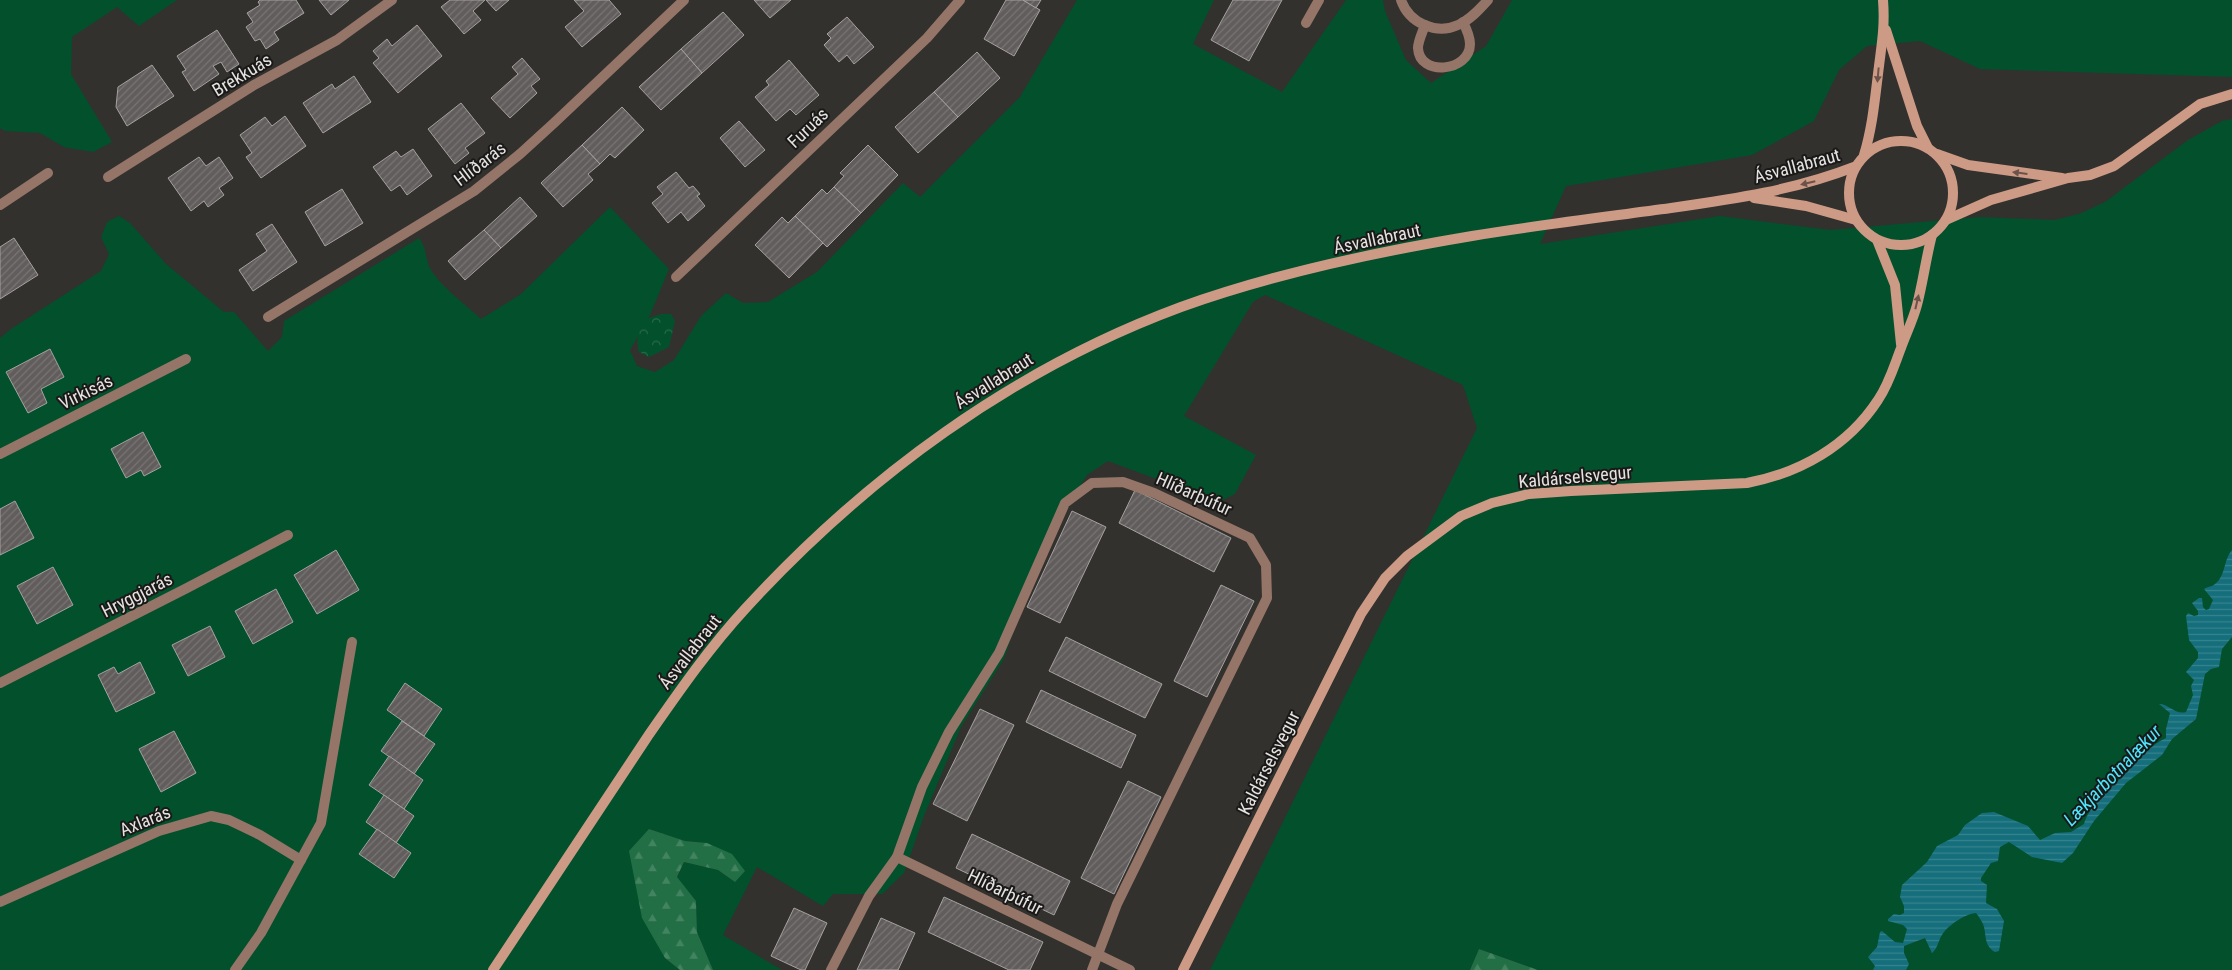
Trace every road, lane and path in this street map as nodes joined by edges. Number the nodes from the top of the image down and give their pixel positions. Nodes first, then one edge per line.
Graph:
1 (392, 0) edge
2 (684, 0) edge
3 (960, 0) edge
4 (1319, 0) edge
5 (1401, 0) edge
6 (1488, 0) edge
7 (1883, 0) edge
8 (1464, 22) junction
9 (1306, 23) dead end
10 (1425, 25) junction
11 (1885, 27) junction
12 (2232, 94) edge
13 (1932, 151) junction
14 (1864, 155) junction
15 (1854, 167) junction
16 (48, 173) dead end
17 (108, 176) dead end
18 (2068, 178) junction
19 (1748, 197) junction
20 (0, 205) edge
21 (1856, 220) junction
22 (1946, 220) junction
23 (1932, 235) junction
24 (1877, 240) junction
25 (676, 277) dead end
26 (268, 317) dead end
27 (1901, 348) junction
28 (186, 359) dead end
29 (0, 454) edge
30 (288, 535) dead end
31 (352, 642) dead end
32 (0, 683) edge
33 (896, 857) junction
34 (301, 860) junction
35 (0, 902) edge
36 (1099, 956) junction
37 (235, 970) edge
38 (493, 970) edge
39 (831, 970) edge
40 (1092, 970) edge
41 (1130, 970) edge
42 (1183, 970) edge

1 - 17 street, Brekkuás
2 - 26 street, Hlíðarás
3 - 25 street, Furuás
4 - 9 street
5 - 10 street
6 - 8 street
7 - 11 main road
8 - 10 street
8 - 10 street
11 - 13 main road
11 -> 14 main road
12 - 18 main road
13 - 14 main road
18 -> 13 main road
13 - 22 main road
14 - 15 main road
15 -> 19 main road, Ásvallabraut
15 - 21 main road
16 - 20 street
18 - 22 main road
19 - 21 main road, Ásvallabraut
19 - 38 main road, Ásvallabraut
21 - 24 main road
22 - 23 main road
23 - 24 main road
27 -> 23 main road, Kaldárselsvegur
24 - 27 main road, Kaldárselsvegur
27 - 42 main road, Kaldárselsvegur
28 - 29 street, Virkisás
30 - 32 street, Hryggjarás
31 - 34 street
33 - 36 street, Hlíðarþúfur
33 - 36 street, Hlíðarþúfur
33 - 39 street, Hlíðarþúfur
34 - 35 street, Axlarás
34 - 37 street
36 - 40 street, Hlíðarþúfur
36 - 41 street, Hlíðarþúfur

